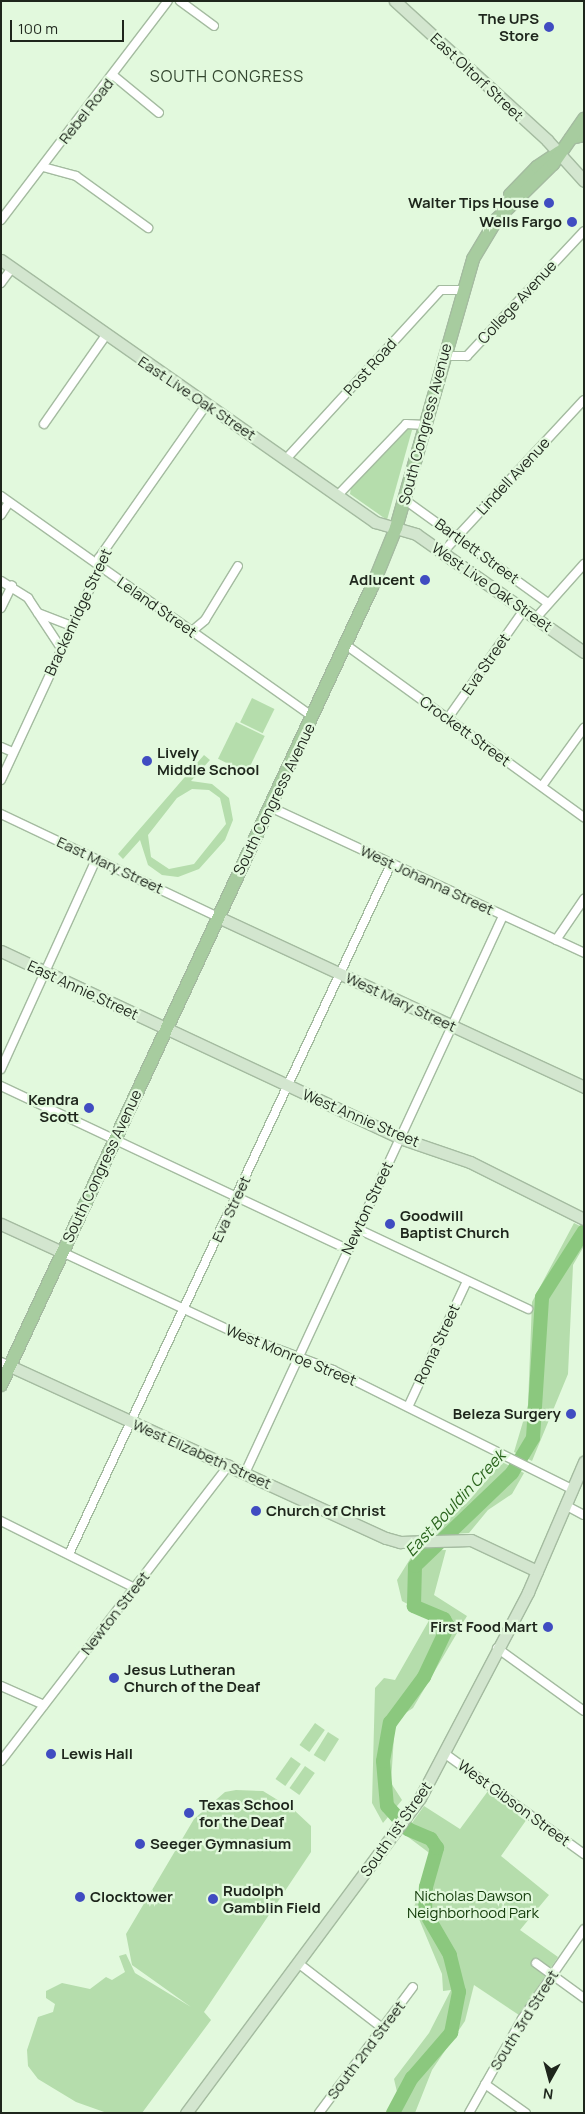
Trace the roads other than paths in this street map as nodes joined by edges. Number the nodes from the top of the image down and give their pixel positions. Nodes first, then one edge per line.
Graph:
1 (168, 1) edge
2 (180, 1) edge
3 (395, 1) edge
4 (214, 26) dead end
5 (114, 76) junction
6 (159, 113) dead end
7 (584, 119) edge
8 (578, 137) edge
9 (559, 152) junction
10 (43, 167) junction
11 (580, 170) edge
12 (584, 181) edge
13 (1, 220) edge
14 (148, 228) dead end
15 (584, 231) edge
16 (1, 260) edge
17 (12, 268) junction
18 (1, 283) edge
19 (461, 290) junction
20 (106, 336) junction
21 (444, 356) junction
22 (584, 400) edge
23 (207, 404) junction
24 (44, 424) dead end
25 (425, 425) junction
26 (286, 459) junction
27 (338, 495) junction
28 (1, 496) edge
29 (405, 500) junction
30 (9, 502) junction
31 (1, 515) edge
32 (396, 528) junction
33 (456, 536) junction
34 (442, 552) junction
35 (584, 564) edge
36 (238, 566) dead end
37 (100, 567) junction
38 (1, 581) edge
39 (12, 585) junction
40 (548, 603) junction
41 (1, 608) edge
42 (524, 610) junction
43 (38, 613) junction
44 (535, 619) junction
45 (72, 626) junction
46 (192, 631) junction
47 (346, 645) junction
48 (62, 648) junction
49 (584, 652) edge
50 (313, 717) junction
51 (448, 718) junction
52 (584, 728) edge
53 (1, 747) edge
54 (13, 752) junction
55 (1, 780) edge
56 (542, 786) junction
57 (270, 807) junction
58 (1, 814) edge
59 (584, 817) edge
60 (96, 860) junction
61 (391, 864) junction
62 (584, 899) edge
63 (503, 916) junction
64 (218, 917) junction
65 (556, 940) junction
66 (1, 951) edge
67 (584, 953) edge
68 (46, 973) junction
69 (340, 974) junction
70 (452, 1027) junction
71 (166, 1029) junction
72 (1, 1069) edge
73 (1, 1086) edge
74 (288, 1086) junction
75 (584, 1087) edge
76 (400, 1138) junction
77 (114, 1139) junction
78 (236, 1197) junction
79 (582, 1218) edge
80 (1, 1224) edge
81 (358, 1229) junction
82 (348, 1249) junction
83 (62, 1252) junction
84 (467, 1281) junction
85 (528, 1309) dead end
86 (184, 1310) junction
87 (297, 1359) junction
88 (6, 1364) edge
89 (1, 1385) edge
90 (408, 1407) junction
91 (133, 1422) junction
92 (584, 1462) edge
93 (229, 1465) junction
94 (245, 1473) junction
95 (572, 1489) junction
96 (565, 1506) junction
97 (584, 1515) edge
98 (1, 1520) edge
99 (69, 1554) junction
100 (538, 1571) junction
101 (135, 1588) junction
102 (497, 1648) junction
103 (1, 1686) edge
104 (44, 1705) junction
105 (584, 1711) edge
106 (444, 1753) junction
107 (1, 1761) edge
108 (584, 1854) edge
109 (584, 1929) edge
110 (298, 1962) junction
111 (536, 1963) dead end
112 (551, 1975) junction
113 (413, 1987) dead end
114 (584, 1998) edge
115 (381, 2027) junction
116 (485, 2084) junction
117 (186, 2113) edge
118 (319, 2113) edge
119 (469, 2113) edge
120 (526, 2113) edge

1 - 5 street, Rebel Road
2 - 4 street
3 - 9 street, East Oltorf Street
5 - 6 street
5 - 10 street, Rebel Road
7 - 8 main road, South Congress Avenue
8 - 9 main road, South Congress Avenue
9 - 11 street, East Oltorf Street
9 - 19 main road, South Congress Avenue
10 - 13 street, Rebel Road
10 - 14 street
11 - 12 street, East Oltorf Street
15 - 21 street, College Avenue
16 - 17 street, East Live Oak Street
17 - 18 street
17 - 20 street, East Live Oak Street
19 - 21 main road, South Congress Avenue
19 - 26 street, Post Road
20 - 23 street, East Live Oak Street
20 - 24 street
21 - 25 main road, South Congress Avenue
22 - 33 street, Lindell Avenue
23 - 26 street, East Live Oak Street
23 - 37 street, Brackenridge Street
25 - 27 street
25 - 29 main road, South Congress Avenue
26 - 27 street, East Live Oak Street
27 - 32 street, East Live Oak Street
28 - 30 street, Leland Street
29 - 32 main road, South Congress Avenue
29 - 33 street, Bartlett Street
30 - 31 street
30 - 37 street, Leland Street
32 - 34 street, West Live Oak Street
32 - 47 main road, South Congress Avenue
33 - 34 street, Lindell Avenue
33 - 40 street, Bartlett Street
34 - 42 street, West Live Oak Street
35 - 40 street
36 - 46 street
37 - 45 street, Brackenridge Street
37 - 46 street, Leland Street
38 - 39 street
39 - 41 street
39 - 43 street
40 - 44 street
42 - 44 street, West Live Oak Street
42 - 51 street, Eva Street
43 - 45 street
43 - 48 street
44 - 49 street, West Live Oak Street
45 - 48 street, Brackenridge Street
46 - 50 street, Leland Street
47 - 50 main road, South Congress Avenue
47 - 51 street, Crockett Street
48 - 54 street, Brackenridge Street
50 - 57 main road, South Congress Avenue
51 - 56 street, Crockett Street
52 - 56 street
53 - 54 street
54 - 55 street, Brackenridge Street
56 - 59 street, Crockett Street
57 - 61 street, West Johanna Street
57 - 64 main road, South Congress Avenue
58 - 60 street, East Mary Street
60 - 64 street, East Mary Street
60 - 68 street
61 - 63 street, West Johanna Street
61 - 69 street, Eva Street
62 - 65 street
63 - 65 street, West Johanna Street
63 - 70 street, Newton Street
64 - 69 street, West Mary Street
64 - 71 main road, South Congress Avenue
65 - 67 street, West Johanna Street
66 - 68 street, East Annie Street
68 - 71 street, East Annie Street
68 - 72 street
69 - 70 street, West Mary Street
69 - 74 street, Eva Street
70 - 75 street, West Mary Street
70 - 76 street, Newton Street
71 - 74 street, West Annie Street
71 - 77 main road, South Congress Avenue
73 - 77 street
74 - 76 street, West Annie Street
74 - 78 street, Eva Street
76 - 79 street, West Annie Street
76 - 81 street, Newton Street
77 - 78 street
77 - 83 main road, South Congress Avenue
78 - 82 street
78 - 86 street, Eva Street
80 - 83 street
81 - 82 street, Newton Street
81 - 84 street
82 - 87 street, Newton Street
83 - 86 street, West Monroe Street
83 - 88 main road, South Congress Avenue
84 - 85 street
84 - 90 street, Roma Street
86 - 87 street, West Monroe Street
86 - 91 street, Eva Street
87 - 90 street, West Monroe Street
87 - 94 street, Newton Street
88 - 89 main road, South Congress Avenue
88 - 91 street, West Elizabeth Street
90 - 95 street, West Monroe Street
91 - 93 street, West Elizabeth Street
91 - 99 street, Eva Street
92 - 95 street, South 1st Street
93 - 94 street, West Elizabeth Street
93 - 101 street, Newton Street
94 - 100 street, West Elizabeth Street
95 - 96 street, South 1st Street
96 - 97 street
96 - 100 street, South 1st Street
98 - 99 street
99 - 101 street
100 - 102 street, South 1st Street
101 - 104 street, Newton Street
102 - 105 street
102 - 106 street, South 1st Street
103 - 104 street
104 - 107 street, Newton Street
106 - 108 street, West Gibson Street
106 - 110 street, South 1st Street
109 - 112 street, South 3rd Street
110 - 115 street
110 - 117 street, South 1st Street
111 - 112 street
112 - 114 street
112 - 116 street, South 3rd Street
113 - 115 street, South 2nd Street
115 - 118 street, South 2nd Street
116 - 119 street, South 3rd Street
116 - 120 street

